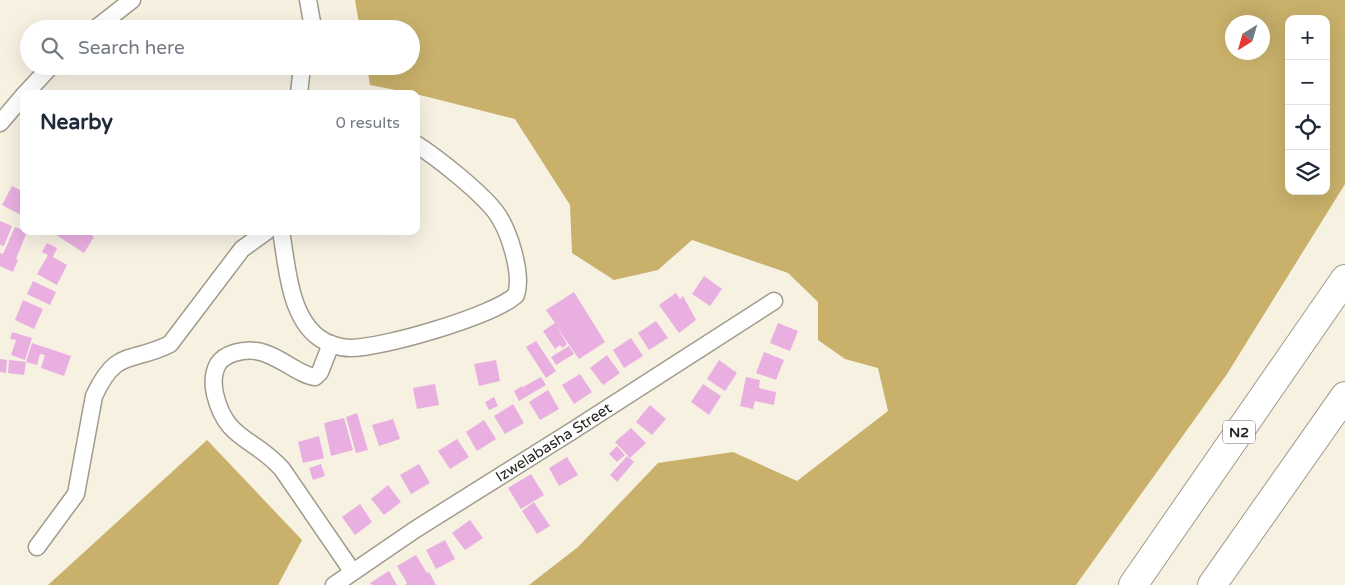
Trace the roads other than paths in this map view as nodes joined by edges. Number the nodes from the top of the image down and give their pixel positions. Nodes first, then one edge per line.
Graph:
1 (132, 0) edge
2 (308, 0) edge
3 (106, 20) edge
4 (310, 20) edge
5 (43, 75) edge
6 (301, 75) edge
7 (29, 90) edge
8 (299, 90) edge
9 (20, 99) edge
10 (1, 118) edge
11 (420, 147) edge
12 (261, 235) edge
13 (282, 235) edge
14 (1345, 279) edge
15 (774, 301) dead end
16 (330, 344) junction
17 (1345, 396) edge
18 (37, 547) dead end
19 (352, 570) junction
20 (334, 585) edge
21 (1133, 585) edge
22 (1212, 585) edge

1 - 3 street
2 - 4 street
5 - 7 street
6 - 8 street
9 - 10 street
11 - 16 street
12 - 18 street
13 - 16 street
14 - 21 highway, N2
15 - 19 street, Izwelabasha Street
16 - 19 street
17 - 22 highway
19 - 20 street, Izwelabasha Street

